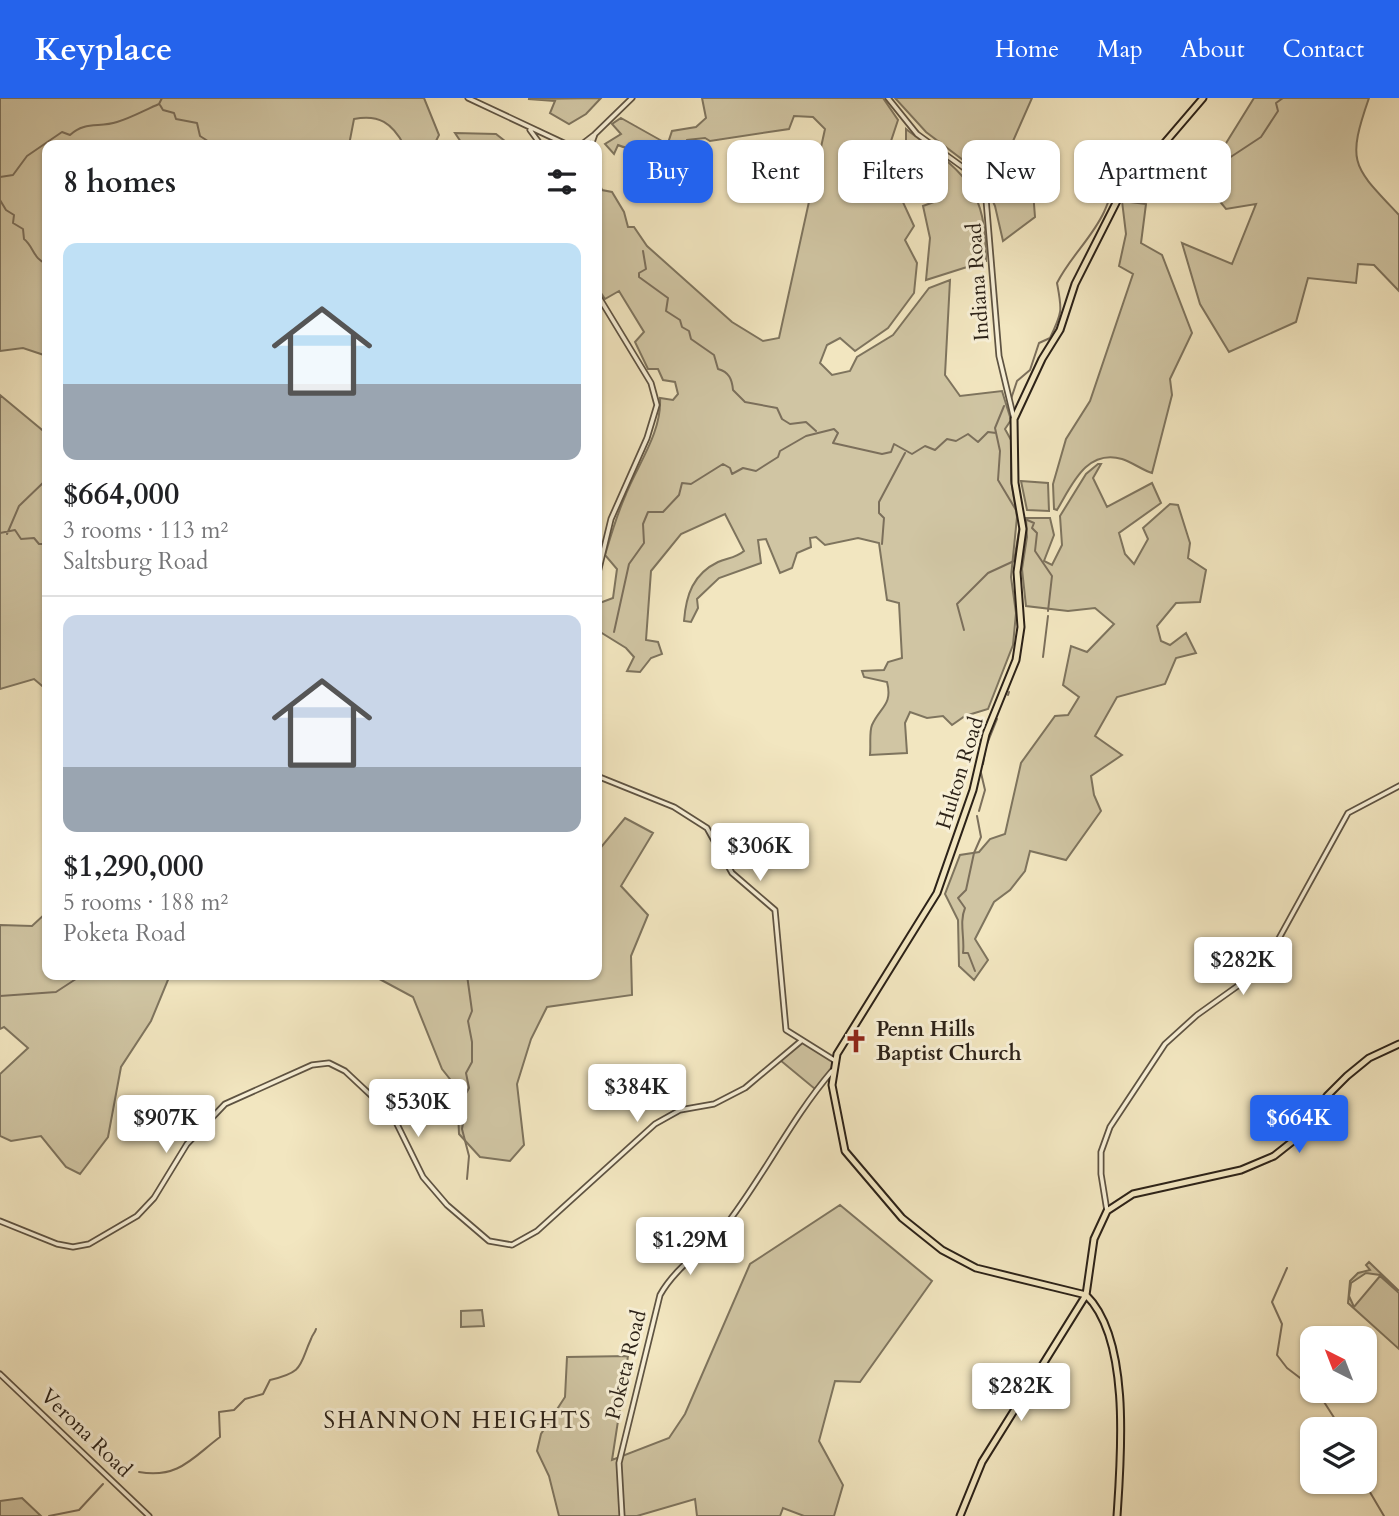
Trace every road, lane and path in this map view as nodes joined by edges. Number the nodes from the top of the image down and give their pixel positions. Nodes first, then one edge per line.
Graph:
1 (468, 98) edge
2 (632, 98) edge
3 (888, 98) edge
4 (1203, 98) edge
5 (528, 128) junction
6 (596, 134) junction
7 (537, 140) edge
8 (556, 140) edge
9 (588, 140) edge
10 (593, 140) edge
11 (602, 302) edge
12 (1014, 419) junction
13 (602, 556) edge
14 (602, 778) edge
15 (1399, 786) edge
16 (802, 1041) junction
17 (1399, 1044) edge
18 (835, 1059) junction
19 (832, 1071) junction
20 (1107, 1211) junction
21 (0, 1221) edge
22 (1086, 1295) junction
23 (0, 1374) edge
24 (149, 1516) edge
25 (622, 1516) edge
26 (960, 1516) edge
27 (1117, 1516) edge

1 - 5 street
2 - 6 street
3 - 12 street, Indiana Road
4 - 12 main road, Hulton Road
5 - 7 street
5 - 8 street
6 - 9 street
6 - 10 street
11 - 13 street
12 - 18 main road, Hulton Road
14 - 16 street
15 - 20 street
16 - 18 street
16 - 21 street
17 - 20 main road
18 - 19 main road, Hulton Road
19 - 22 main road, Hulton Road
19 - 25 street, Poketa Road
20 - 22 main road
22 - 26 main road
22 - 27 main road
23 - 24 street, Verona Road

